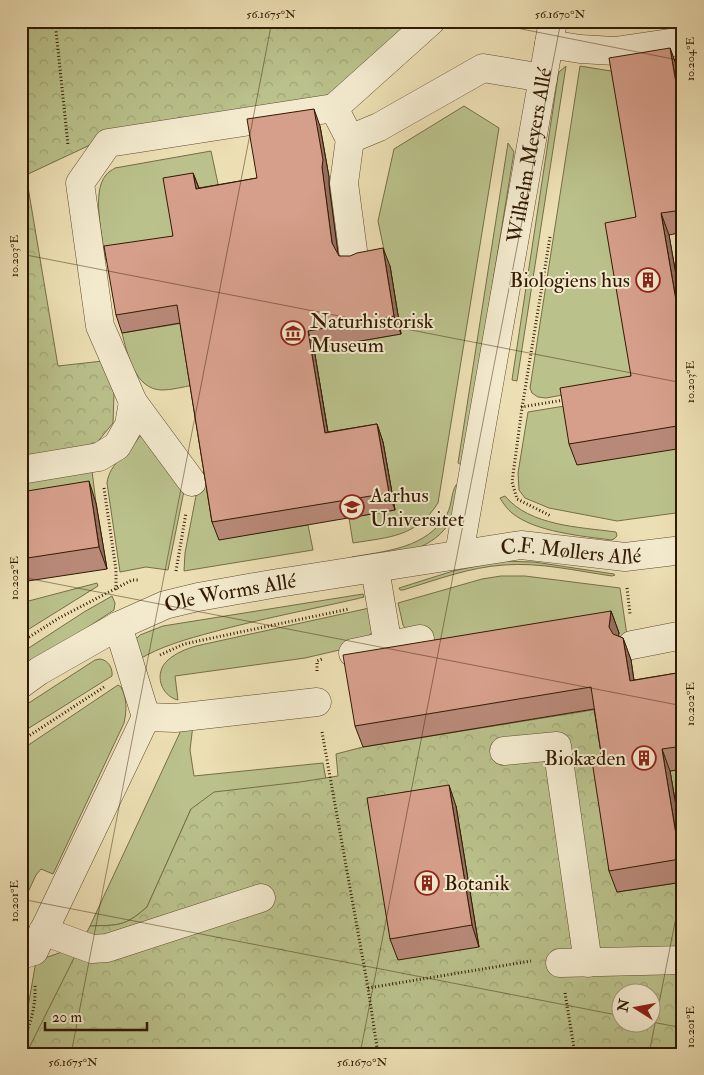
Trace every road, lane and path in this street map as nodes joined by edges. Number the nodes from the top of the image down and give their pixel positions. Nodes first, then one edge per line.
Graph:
1 (55, 21) edge
2 (431, 21) edge
3 (551, 32) edge
4 (683, 41) edge
5 (543, 78) junction
6 (334, 108) junction
7 (350, 139) junction
8 (80, 183) junction
9 (354, 258) edge
10 (488, 394) junction
11 (568, 400) edge
12 (133, 402) junction
13 (522, 408) junction
14 (100, 457) junction
15 (21, 470) edge
16 (192, 482) joint
17 (552, 516) dead end
18 (683, 550) edge
19 (459, 554) junction
20 (624, 558) junction
21 (375, 569) junction
22 (141, 580) dead end
23 (116, 589) junction
24 (165, 605) junction
25 (118, 626) junction
26 (683, 635) edge
27 (420, 639) dead end
28 (21, 642) edge
29 (632, 645) joint
30 (388, 646) junction
31 (353, 653) edge
32 (317, 660) dead end
33 (21, 684) edge
34 (317, 702) junction
35 (146, 717) junction
36 (504, 752) dead end
37 (261, 898) dead end
38 (33, 945) edge
39 (683, 960) edge
40 (549, 962) joint
41 (588, 962) junction
42 (368, 988) junction
43 (21, 1044) edge
44 (378, 1054) edge

1 - 8 path
2 - 6 street
3 - 4 street
3 - 5 street, Wilhelm Meyers Allé
5 - 7 street
5 - 10 street, Wilhelm Meyers Allé
6 - 7 street
6 - 8 street
7 - 9 street
8 - 12 street
10 - 13 path
10 - 19 street, Wilhelm Meyers Allé
11 - 13 path
12 - 14 street
12 - 16 street
13 - 17 path
14 - 15 street
14 - 23 path
16 - 24 path
18 - 20 street, C.F. Møllers Allé
19 - 20 street, C.F. Møllers Allé
19 - 21 street, Ole Worms Allé
20 - 29 path
21 - 24 street, Ole Worms Allé
21 - 30 street
22 - 23 path
23 - 25 path
23 - 28 path
24 - 25 street, Ole Worms Allé
25 - 33 street, Ole Worms Allé
25 - 35 street
26 - 29 street
27 - 30 street
30 - 31 street
32 - 34 path
34 - 35 street
34 - 42 path
35 - 38 street
36 - 41 street
37 - 38 street
38 - 43 path
39 - 41 street
40 - 41 street
40 - 42 path
42 - 44 path

